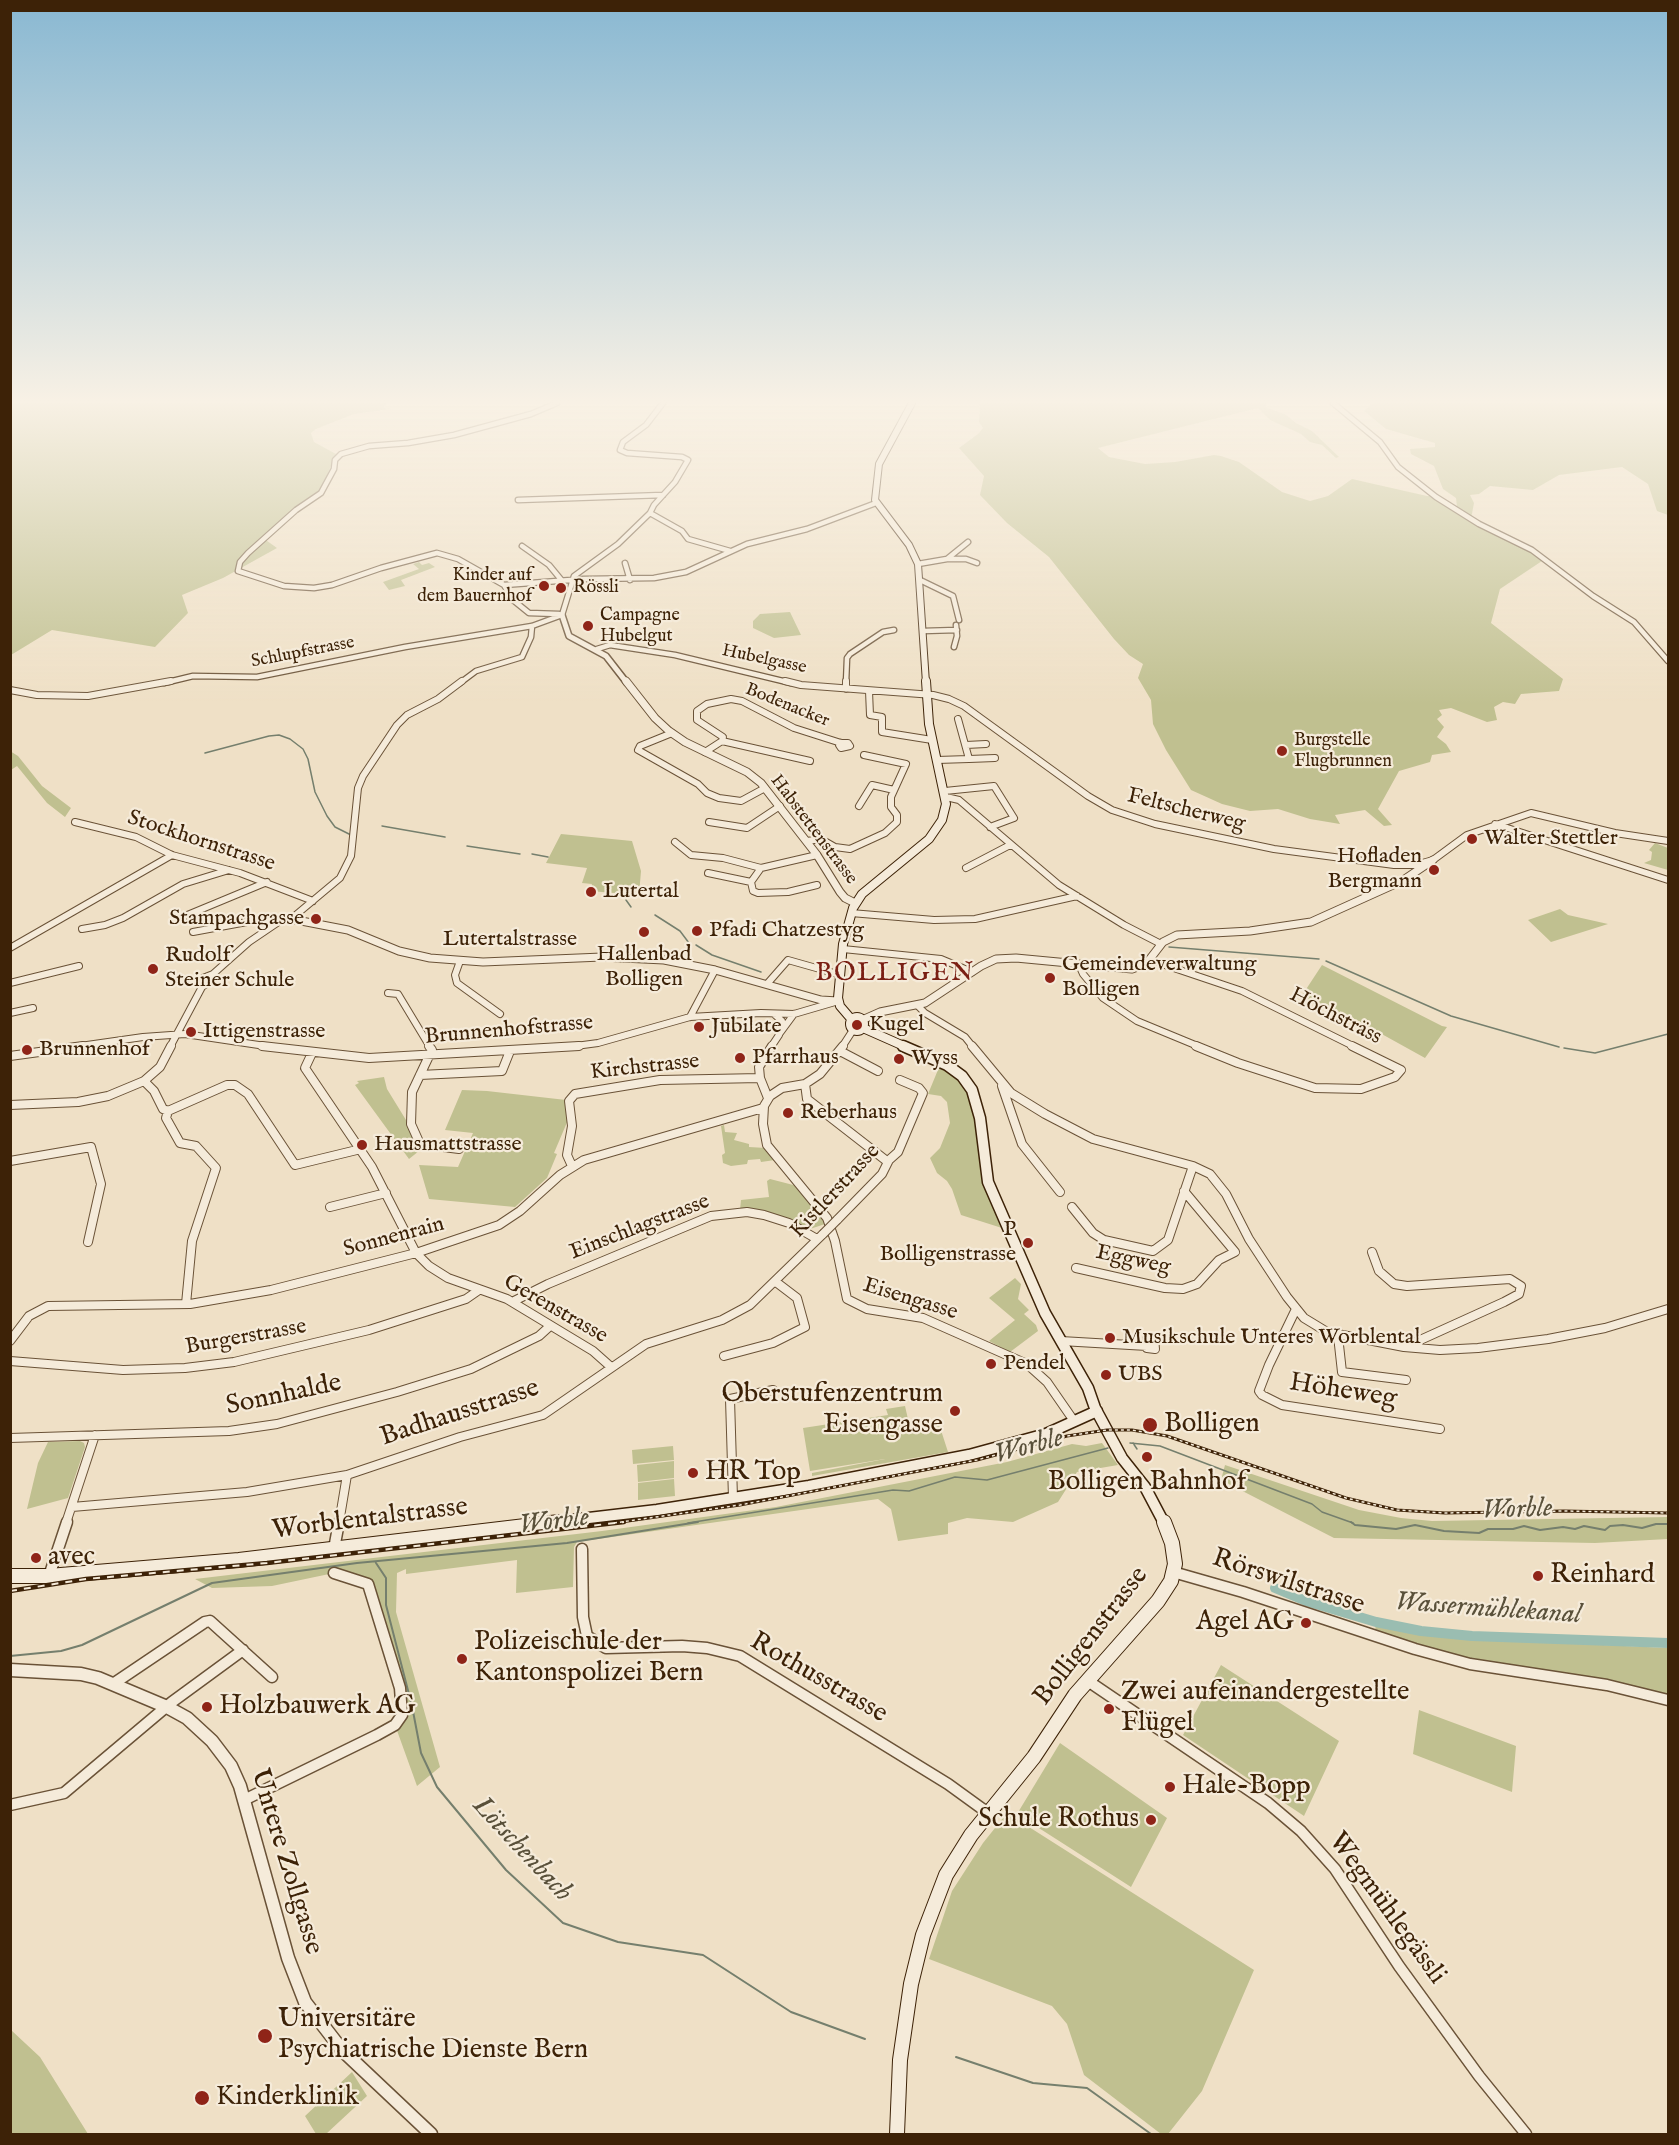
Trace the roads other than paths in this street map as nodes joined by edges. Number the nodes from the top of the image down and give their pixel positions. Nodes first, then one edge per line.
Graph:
1 (306, 503) edge
2 (656, 503) edge
3 (876, 503) joint
4 (1448, 503) edge
5 (650, 513) junction
6 (968, 542) dead end
7 (522, 546) dead end
8 (719, 549) junction
9 (730, 551) junction
10 (720, 556) junction
11 (947, 559) junction
12 (625, 563) dead end
13 (977, 563) dead end
14 (918, 564) junction
15 (630, 579) junction
16 (572, 580) junction
17 (920, 580) junction
18 (563, 582) junction
19 (504, 585) junction
20 (562, 615) junction
21 (957, 625) junction
22 (532, 626) junction
23 (894, 630) dead end
24 (923, 631) junction
25 (954, 647) dead end
26 (597, 649) junction
27 (1668, 661) edge
28 (846, 689) junction
29 (10, 690) edge
30 (869, 691) junction
31 (927, 695) junction
32 (958, 719) dead end
33 (672, 733) junction
34 (932, 740) junction
35 (722, 741) junction
36 (841, 743) dead end
37 (986, 744) dead end
38 (966, 746) junction
39 (705, 752) junction
40 (864, 755) dead end
41 (995, 758) dead end
42 (969, 759) junction
43 (937, 760) junction
44 (810, 761) dead end
45 (765, 788) junction
46 (894, 790) junction
47 (945, 794) junction
48 (780, 806) junction
49 (859, 806) dead end
50 (75, 822) dead end
51 (709, 822) dead end
52 (1496, 824) junction
53 (990, 827) junction
54 (807, 841) junction
55 (1668, 841) edge
56 (675, 842) dead end
57 (1010, 845) junction
58 (172, 855) junction
59 (817, 855) junction
60 (1433, 860) junction
61 (761, 868) junction
62 (966, 868) dead end
63 (229, 870) junction
64 (708, 873) dead end
65 (1668, 880) edge
66 (267, 882) junction
67 (751, 882) junction
68 (817, 885) dead end
69 (1077, 896) junction
70 (313, 901) junction
71 (855, 903) junction
72 (851, 913) junction
73 (185, 916) dead end
74 (291, 918) junction
75 (280, 921) junction
76 (82, 929) dead end
77 (193, 932) dead end
78 (1161, 944) junction
79 (10, 948) edge
80 (843, 949) junction
81 (1150, 960) junction
82 (460, 961) junction
83 (1079, 964) junction
84 (79, 966) dead end
85 (715, 970) junction
86 (972, 972) junction
87 (840, 975) junction
88 (10, 983) edge
89 (766, 984) junction
90 (388, 993) dead end
91 (838, 1001) junction
92 (918, 1006) junction
93 (33, 1008) dead end
94 (10, 1013) edge
95 (500, 1014) dead end
96 (774, 1014) junction
97 (794, 1014) junction
98 (690, 1017) junction
99 (852, 1020) junction
100 (863, 1024) junction
101 (853, 1030) junction
102 (178, 1034) junction
103 (779, 1035) junction
104 (510, 1051) junction
105 (840, 1052) junction
106 (312, 1053) junction
107 (10, 1056) edge
108 (430, 1056) junction
109 (878, 1071) dead end
110 (420, 1075) junction
111 (900, 1080) dead end
112 (144, 1081) junction
113 (762, 1081) junction
114 (1000, 1081) junction
115 (804, 1084) junction
116 (779, 1089) junction
117 (768, 1098) junction
118 (10, 1105) edge
119 (763, 1108) junction
120 (168, 1111) junction
121 (361, 1149) junction
122 (459, 1149) dead end
123 (10, 1161) edge
124 (888, 1162) junction
125 (572, 1166) junction
126 (1193, 1166) junction
127 (1184, 1191) junction
128 (1060, 1192) dead end
129 (386, 1193) junction
130 (330, 1207) dead end
131 (1072, 1207) dead end
132 (820, 1237) junction
133 (88, 1242) dead end
134 (1372, 1252) dead end
135 (416, 1253) junction
136 (1077, 1268) dead end
137 (776, 1282) junction
138 (479, 1290) junction
139 (512, 1302) junction
140 (186, 1304) junction
141 (1296, 1309) junction
142 (1668, 1309) edge
143 (550, 1326) junction
144 (1338, 1336) junction
145 (10, 1341) edge
146 (1061, 1341) junction
147 (1147, 1346) dead end
148 (1404, 1347) junction
149 (724, 1356) dead end
150 (10, 1361) edge
151 (611, 1367) junction
152 (1406, 1380) dead end
153 (772, 1390) dead end
154 (1097, 1412) junction
155 (1074, 1421) junction
156 (1440, 1429) dead end
157 (95, 1435) junction
158 (10, 1438) edge
159 (347, 1475) junction
160 (733, 1498) junction
161 (72, 1507) junction
162 (334, 1549) junction
163 (582, 1549) dead end
164 (1173, 1572) junction
165 (334, 1573) dead end
166 (10, 1576) edge
167 (49, 1576) junction
168 (243, 1650) junction
169 (10, 1670) edge
170 (272, 1677) dead end
171 (1088, 1681) junction
172 (113, 1684) junction
173 (1668, 1700) edge
174 (166, 1707) junction
175 (244, 1800) junction
176 (10, 1805) edge
177 (988, 1813) junction
178 (431, 2134) edge
179 (897, 2134) edge
180 (1526, 2134) edge

1 - 19 street
2 - 5 street
3 - 9 street
3 - 14 main road
4 - 27 street
5 - 8 street
5 - 16 street
6 - 11 street
7 - 18 street
8 - 9 street
8 - 10 street
9 - 10 street
10 - 15 street
11 - 13 street
11 - 14 street
12 - 15 street
14 - 17 main road
15 - 16 street
16 - 18 street
16 - 20 street
17 - 21 street
17 - 24 main road
18 - 19 street
19 - 20 street
20 - 22 street, Schlupfstrasse
20 - 26 street, Habstettenstrasse
21 - 24 street
21 - 25 street
22 - 29 street, Schlupfstrasse
22 - 70 street
23 - 28 street
24 - 31 main road
26 - 28 street, Hubelgasse
26 - 33 street, Habstettenstrasse
28 - 30 street, Hubelgasse
30 - 31 street, Hubelgasse
30 - 34 street
31 - 34 main road
31 - 60 street, Feltscherweg
32 - 38 street
33 - 39 street, Habstettenstrasse
33 - 45 street
34 - 43 main road
35 - 36 street, Bodenacker
35 - 39 street
35 - 44 street, Bodenacker
37 - 38 street
38 - 42 street
39 - 45 street, Habstettenstrasse
40 - 46 street
41 - 42 street
42 - 43 street
43 - 47 main road
45 - 48 street, Habstettenstrasse
46 - 49 street
46 - 54 street
47 - 53 street
47 - 53 street
47 - 71 main road
48 - 51 street
48 - 54 street, Habstettenstrasse
50 - 58 street, Stockhornstrasse
52 - 55 street
52 - 60 street
52 - 65 street
53 - 57 street
54 - 59 street, Habstettenstrasse
56 - 61 street
57 - 62 street
57 - 69 street
58 - 63 street, Stockhornstrasse
58 - 79 street
59 - 61 street
59 - 71 street, Habstettenstrasse
60 - 78 street
61 - 67 street
63 - 66 street, Stockhornstrasse
63 - 76 street
64 - 67 street
66 - 70 street, Stockhornstrasse
66 - 73 street
67 - 68 street
69 - 72 street
69 - 78 street
70 - 74 street
71 - 72 main road
72 - 80 main road
74 - 75 street
74 - 82 street, Lutertalstrasse
75 - 77 street
75 - 102 street
78 - 81 street
80 - 86 street
80 - 87 main road
81 - 83 street
81 - 83 street, Höchsträss
82 - 85 street, Lutertalstrasse
82 - 95 street
83 - 86 street
84 - 88 street
85 - 89 street, Lutertalstrasse
85 - 98 street
86 - 92 street
87 - 89 street
87 - 91 main road
89 - 91 street, Lutertalstrasse
90 - 108 street
91 - 97 street, Brunnenhofstrasse
91 - 99 main road
92 - 100 street
92 - 114 street
93 - 94 street
96 - 97 street, Brunnenhofstrasse
96 - 98 street, Brunnenhofstrasse
96 - 103 street
97 - 103 street
98 - 104 street, Brunnenhofstrasse
99 - 100 main road
99 - 101 main road
100 - 101 main road
100 - 146 main road, Bolligenstrasse
101 - 105 street, Kirchstrasse
102 - 106 street, Brunnenhofstrasse
102 - 107 street, Brunnenhofstrasse
102 - 112 street
103 - 113 street
104 - 108 street, Brunnenhofstrasse
104 - 110 street
105 - 109 street
105 - 115 street, Kirchstrasse
106 - 108 street, Brunnenhofstrasse
106 - 121 street
108 - 110 street
110 - 122 street
111 - 124 street, Kistlerstrasse
112 - 118 street
112 - 120 street
113 - 116 street, Kirchstrasse
113 - 117 street
113 - 125 street, Kirchstrasse
114 - 126 street
114 - 128 street
115 - 116 street, Kirchstrasse
115 - 124 street
116 - 117 street, Kirchstrasse
117 - 119 street
119 - 125 street, Sonnenrain
119 - 155 street, Eisengasse
120 - 121 street
120 - 140 street
121 - 129 street
123 - 133 street
124 - 132 street, Kistlerstrasse, bridge
125 - 135 street, Sonnenrain
126 - 127 street, Eggweg
126 - 141 street
127 - 131 street, Eggweg
127 - 136 street, Eggweg
129 - 130 street
129 - 135 street
132 - 137 street, Kistlerstrasse
132 - 139 street, Einschlagstrasse
134 - 148 street
135 - 138 street, Gerenstrasse
135 - 140 street, Sonnenrain
137 - 149 street
137 - 151 street, Kistlerstrasse
138 - 139 street, Gerenstrasse
138 - 150 street, Burgerstrasse
139 - 143 street, Gerenstrasse
140 - 145 street, Sonnenrain
141 - 144 street
141 - 156 street, Höheweg
142 - 148 street
143 - 151 street, Gerenstrasse
143 - 157 street, Sonnhalde
144 - 148 street
144 - 152 street
146 - 147 street
146 - 154 main road, Bolligenstrasse
151 - 159 street, Badhausstrasse
153 - 160 street
154 - 155 main road, Worblentalstrasse
154 - 164 main road, Bolligenstrasse
155 - 160 main road, Worblentalstrasse
157 - 158 street, Sonnhalde
157 - 161 street
159 - 161 street, Badhausstrasse
159 - 162 street
160 - 162 main road, Worblentalstrasse
161 - 167 street
162 - 167 main road, Worblentalstrasse
163 - 177 street, Rothusstrasse
164 - 171 main road, Bolligenstrasse
164 - 173 street, Rörswilstrasse
165 - 175 street
166 - 167 main road, Worblentalstrasse
168 - 170 street
168 - 172 street
168 - 174 street
169 - 172 street, Untere Zollgasse
171 - 177 main road, Bolligenstrasse
171 - 180 street, Wegmühlegässli
172 - 174 street, Untere Zollgasse
174 - 175 street, Untere Zollgasse
174 - 176 street
175 - 178 street, Untere Zollgasse
177 - 179 main road, Bolligenstrasse

